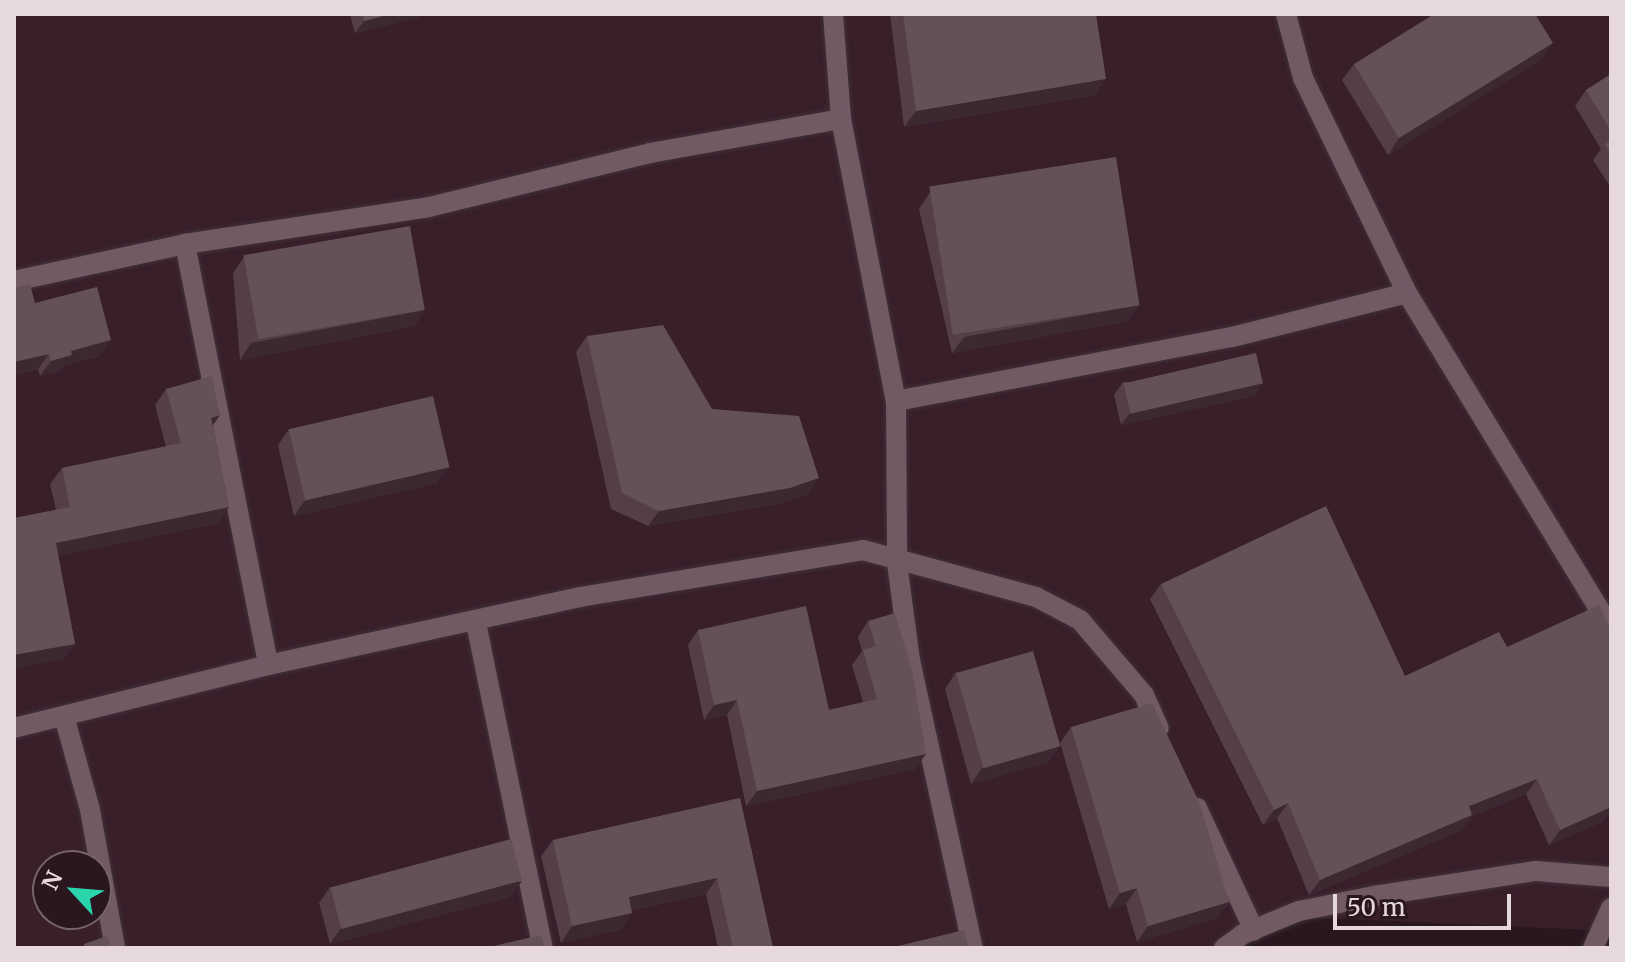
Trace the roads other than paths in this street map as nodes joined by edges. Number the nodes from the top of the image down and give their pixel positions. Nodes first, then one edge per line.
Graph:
1 (833, 14) edge
2 (1286, 14) edge
3 (841, 119) junction
4 (185, 244) junction
5 (14, 281) edge
6 (1407, 293) junction
7 (896, 401) junction
8 (897, 563) junction
9 (476, 623) junction
10 (1611, 629) edge
11 (268, 665) junction
12 (64, 716) junction
13 (14, 728) edge
14 (1170, 750) edge
15 (1189, 792) edge
16 (1611, 877) edge
17 (1611, 908) edge
18 (1254, 930) junction
19 (115, 948) edge
20 (543, 948) edge
21 (973, 948) edge
22 (1224, 948) edge
23 (1593, 948) edge

1 - 3 street
2 - 6 street
3 - 4 street
3 - 7 street
4 - 5 street
4 - 11 street
6 - 7 street
6 - 10 street
7 - 8 street
8 - 9 street
8 - 14 street
8 - 21 street
9 - 11 street
9 - 20 street
11 - 12 street
12 - 13 street
12 - 19 street
15 - 18 street
16 - 18 street
17 - 23 street
18 - 22 street

